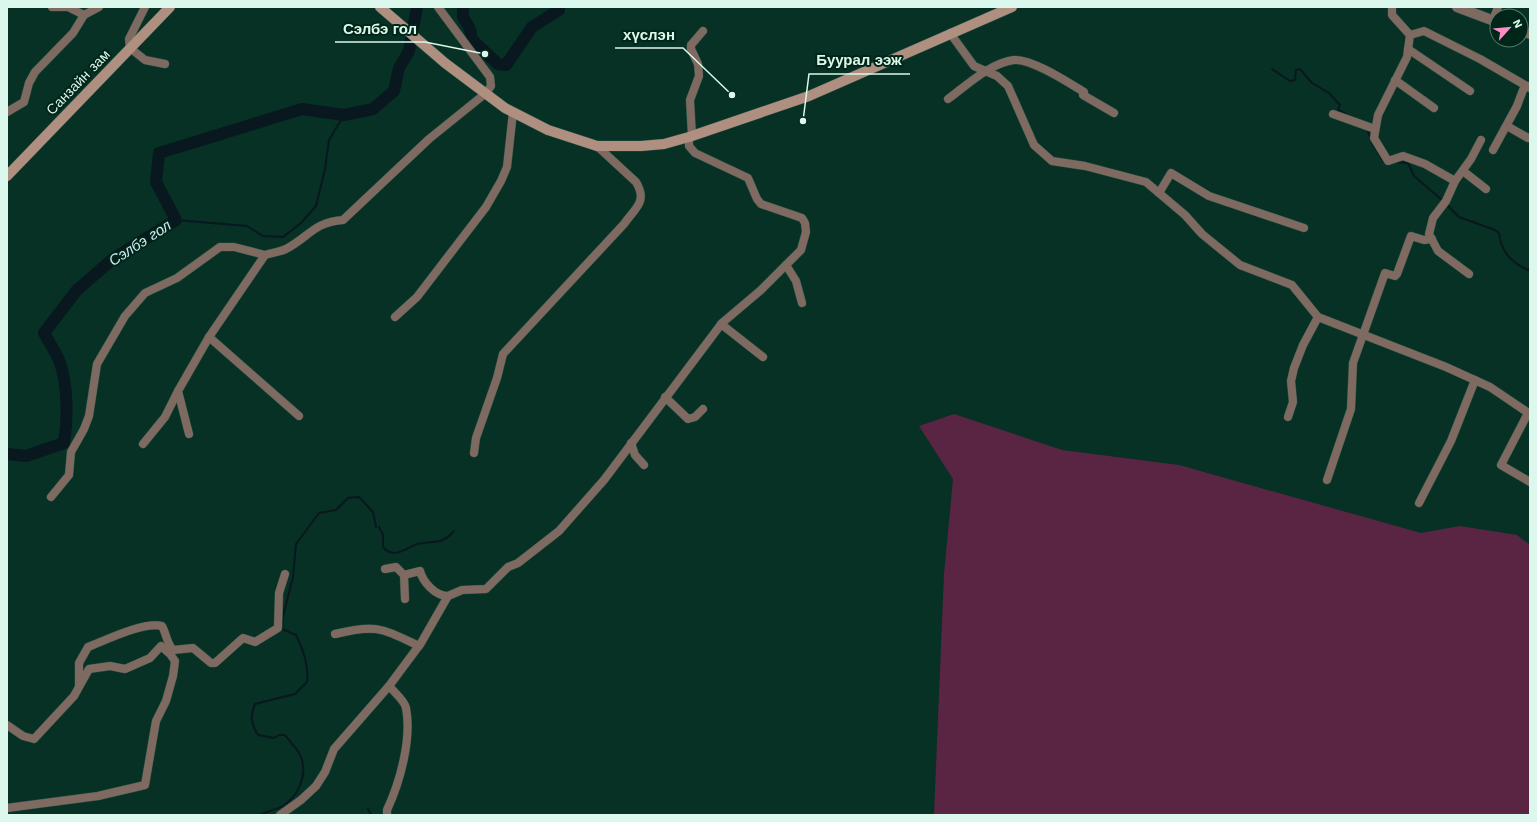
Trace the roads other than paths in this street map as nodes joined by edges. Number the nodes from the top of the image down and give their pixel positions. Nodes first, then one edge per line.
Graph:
1 (52, 7) edge
2 (99, 7) edge
3 (145, 7) edge
4 (170, 7) edge
5 (380, 7) edge
6 (438, 7) edge
7 (1012, 7) edge
8 (1392, 7) edge
9 (1457, 7) edge
10 (84, 15) junction
11 (1489, 19) edge
12 (703, 31) dead end
13 (950, 33) junction
14 (1410, 34) junction
15 (130, 48) junction
16 (1408, 49) junction
17 (165, 64) dead end
18 (983, 72) junction
19 (1395, 80) junction
20 (1529, 87) edge
21 (1470, 91) dead end
22 (486, 94) junction
23 (948, 99) dead end
24 (1434, 108) dead end
25 (7, 112) edge
26 (513, 112) junction
27 (1114, 113) dead end
28 (1333, 114) dead end
29 (1507, 126) junction
30 (1375, 129) junction
31 (690, 137) junction
32 (1528, 138) dead end
33 (1482, 140) dead end
34 (597, 146) junction
35 (1493, 150) dead end
36 (1463, 171) junction
37 (7, 176) edge
38 (1455, 181) junction
39 (1486, 189) dead end
40 (1160, 193) junction
41 (1304, 228) dead end
42 (1432, 239) junction
43 (265, 255) junction
44 (786, 265) junction
45 (1469, 274) dead end
46 (802, 303) dead end
47 (395, 317) dead end
48 (1318, 317) junction
49 (721, 324) junction
50 (1362, 334) junction
51 (209, 337) junction
52 (763, 357) dead end
53 (1475, 380) junction
54 (178, 391) junction
55 (665, 397) junction
56 (703, 409) dead end
57 (1529, 414) edge
58 (299, 416) dead end
59 (1288, 417) dead end
60 (189, 434) dead end
61 (143, 444) dead end
62 (631, 444) junction
63 (474, 453) dead end
64 (644, 465) dead end
65 (1327, 480) dead end
66 (1530, 482) edge
67 (51, 497) dead end
68 (1419, 503) dead end
69 (385, 569) dead end
70 (285, 574) dead end
71 (404, 575) junction
72 (448, 596) junction
73 (405, 599) dead end
74 (335, 634) dead end
75 (419, 646) junction
76 (79, 686) junction
77 (389, 686) junction
78 (7, 724) edge
79 (7, 808) edge
80 (280, 815) edge
81 (387, 815) edge

1 - 10 street
2 - 10 street
3 - 15 street
4 - 15 main road, Санзайн зам
5 - 22 main road
6 - 22 street
7 - 13 main road
8 - 14 street
9 - 11 street
10 - 25 street
12 - 31 street
13 - 18 street
13 - 31 main road
14 - 16 street
14 - 20 street
15 - 17 street
15 - 37 main road, Санзайн зам
16 - 19 street
16 - 21 street
18 - 23 street
18 - 27 street
18 - 40 street
19 - 24 street
19 - 30 street
20 - 29 street
22 - 26 main road
22 - 43 street
26 - 34 main road
26 - 47 street
28 - 30 street
29 - 32 street
29 - 35 street
30 - 38 street
31 - 34 main road
31 - 44 street
33 - 36 street
34 - 63 street
36 - 38 street
36 - 39 street
38 - 42 street
40 - 41 street
40 - 48 street
42 - 45 street
42 - 50 street
43 - 51 street
43 - 67 street
44 - 46 street
44 - 49 street
48 - 50 street
48 - 59 street
49 - 52 street
49 - 55 street
50 - 53 street
50 - 65 street
51 - 54 street
51 - 58 street
53 - 57 street
53 - 68 street
54 - 60 street
54 - 61 street
55 - 56 street
55 - 62 street
57 - 66 street
62 - 64 street
62 - 72 street
69 - 71 street
70 - 76 street
71 - 72 street
71 - 73 street
72 - 75 street
74 - 75 street
75 - 77 street
76 - 78 street
76 - 79 street
77 - 80 street
77 - 81 street

